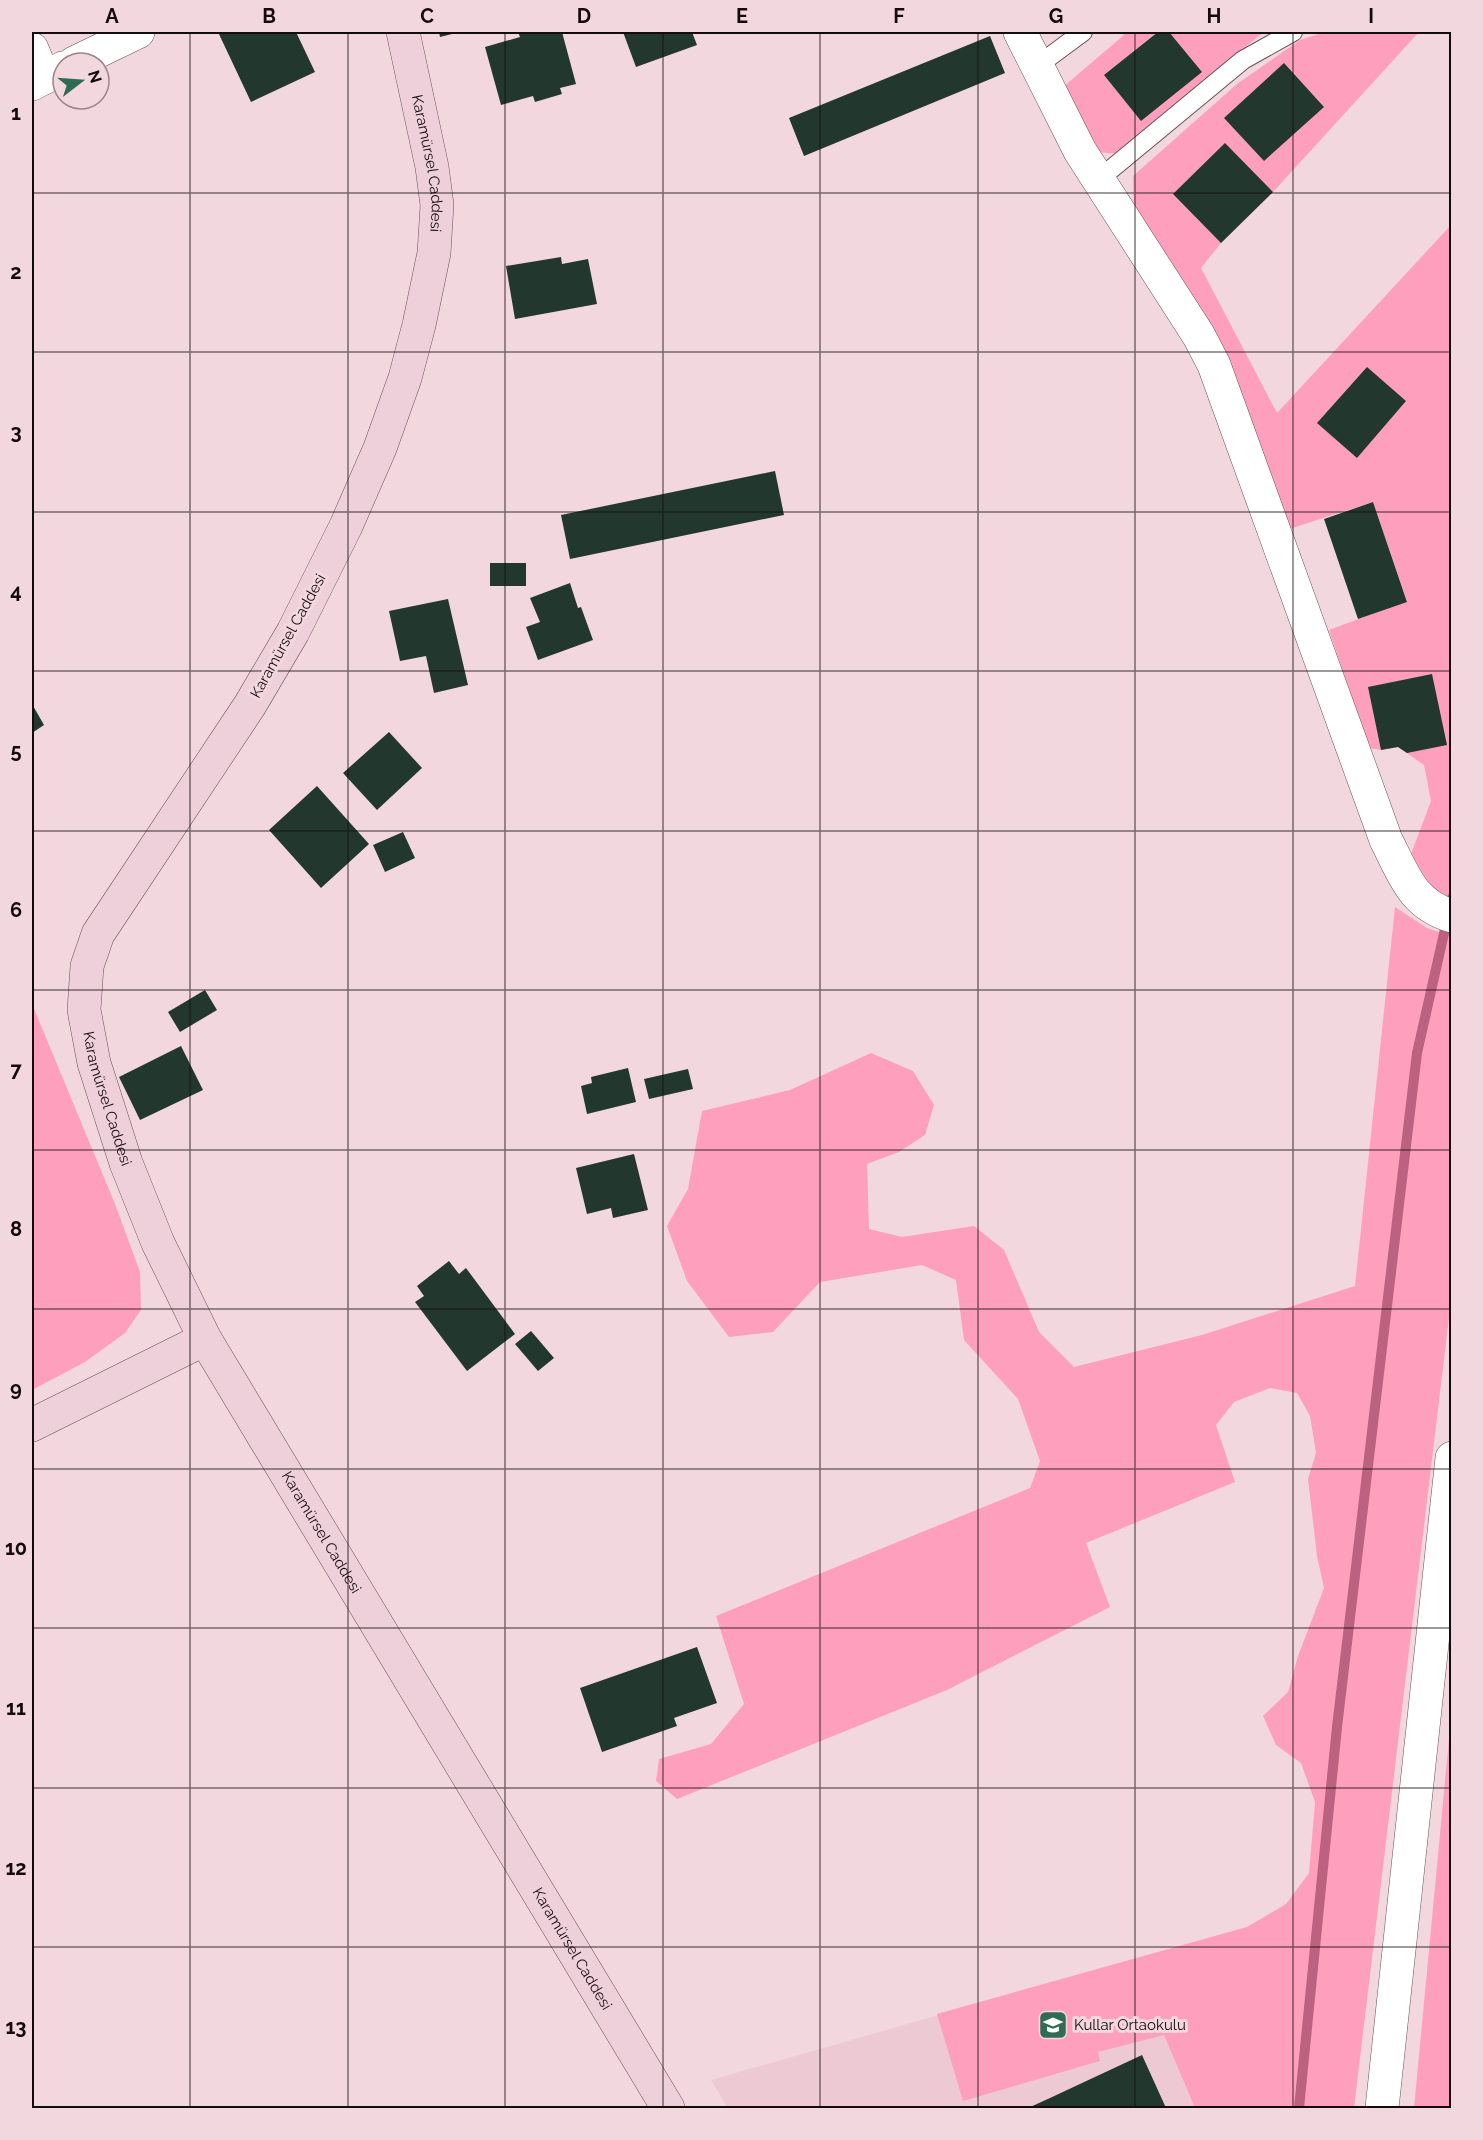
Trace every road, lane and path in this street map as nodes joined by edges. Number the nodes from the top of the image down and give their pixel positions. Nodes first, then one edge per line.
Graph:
1 (138, 32) edge
2 (403, 32) edge
3 (1020, 32) edge
4 (1083, 32) edge
5 (1293, 32) edge
6 (99, 51) edge
7 (1037, 66) junction
8 (1098, 180) junction
9 (1444, 914) edge
10 (205, 1339) junction
11 (32, 1425) edge
12 (1452, 1458) edge
13 (668, 2109) edge
14 (1382, 2109) edge

1 - 6 street
2 - 10 main road, Karamürsel Caddesi
3 - 7 street
4 - 7 lane
5 - 8 lane
7 - 8 street
8 - 9 street
10 - 11 main road
10 - 13 main road, Karamürsel Caddesi
12 - 14 street

